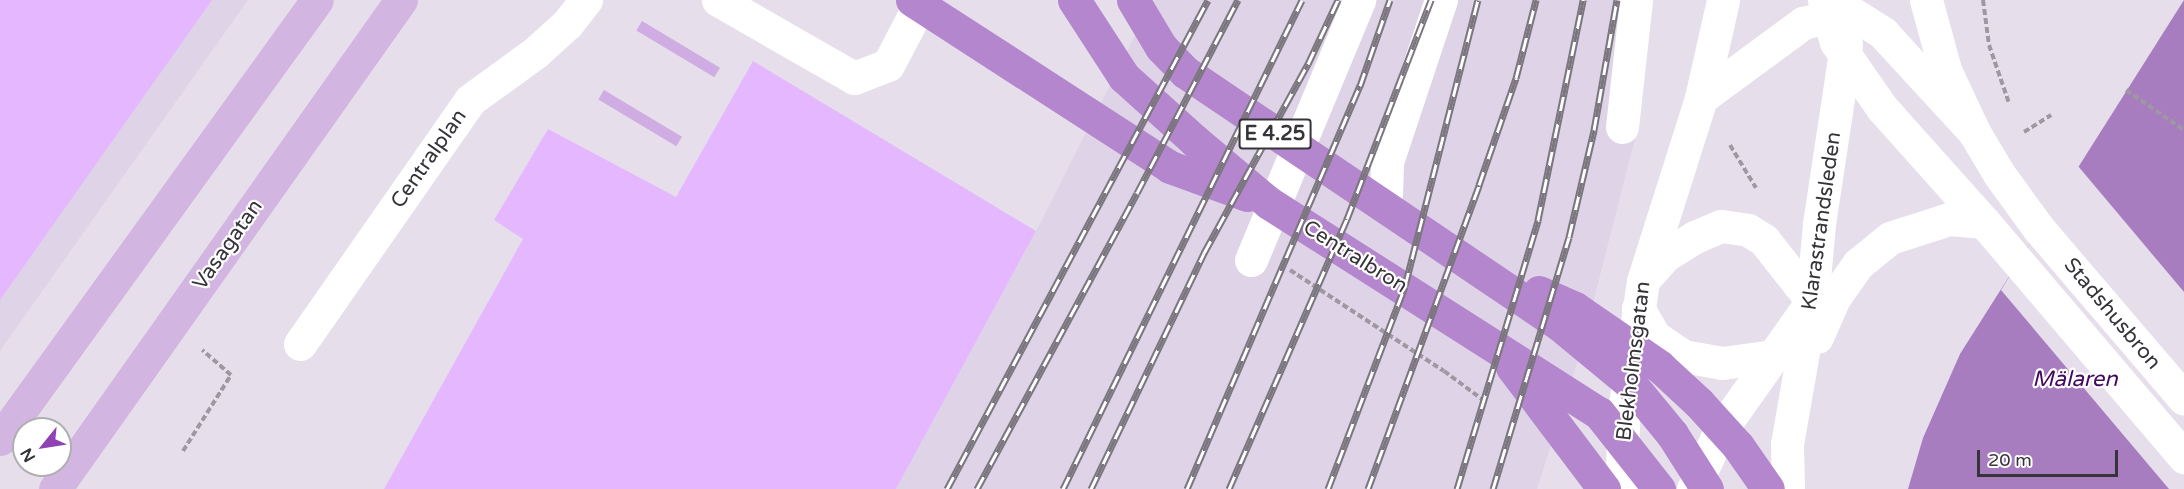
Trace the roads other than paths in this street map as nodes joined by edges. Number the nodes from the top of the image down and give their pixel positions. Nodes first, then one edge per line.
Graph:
1 (316, 0) edge
2 (401, 0) edge
3 (586, 0) edge
4 (718, 0) edge
5 (912, 0) edge
6 (922, 0) edge
7 (1074, 0) edge
8 (1133, 0) edge
9 (1359, 0) edge
10 (1441, 0) edge
11 (1636, 0) edge
12 (1724, 0) edge
13 (1926, 0) edge
14 (1838, 7) edge
15 (1845, 56) junction
16 (1701, 98) junction
17 (1622, 127) dead end
18 (1974, 132) junction
19 (1386, 194) dead end
20 (1269, 203) junction
21 (1984, 222) junction
22 (1440, 245) junction
23 (1251, 260) dead end
24 (1640, 294) junction
25 (1812, 301) junction
26 (300, 344) dead end
27 (1495, 345) junction
28 (1773, 356) junction
29 (1796, 385) junction
30 (2184, 399) edge
31 (0, 440) edge
32 (2184, 457) edge
33 (55, 489) edge
34 (1604, 489) edge
35 (1622, 489) edge
36 (1659, 489) edge
37 (1693, 489) edge
38 (1707, 489) edge
39 (1767, 489) edge
40 (1788, 489) edge

1 - 31 main road
2 - 33 main road, Vasagatan
3 - 26 street, Centralplan
4 - 6 street
5 - 20 highway
7 - 20 highway, Centralbron / E 4.25
8 - 22 highway, E 4.25
9 - 23 street
10 - 19 street
11 - 17 street
12 - 16 street, Blekholmsgatan
13 - 18 street
14 - 15 street, Klarastrandsleden
14 - 16 street
14 - 18 street
15 - 21 street
15 - 25 street, Klarastrandsleden
16 - 24 street, Blekholmsgatan
18 - 30 street, Stadshusbron
20 - 27 highway, Centralbron / E 4.25
21 - 29 street, Klarastrandsleden
21 - 32 street, Stadshusbron
22 - 38 highway, E 4.25
22 - 39 highway
24 - 25 street
24 - 28 street
24 - 35 street, Blekholmsgatan
25 - 28 street
25 - 29 street, Klarastrandsleden
27 - 34 highway
27 - 36 highway, Centralbron / E 4.25
28 - 37 street
29 - 40 street, Klarastrandsleden

